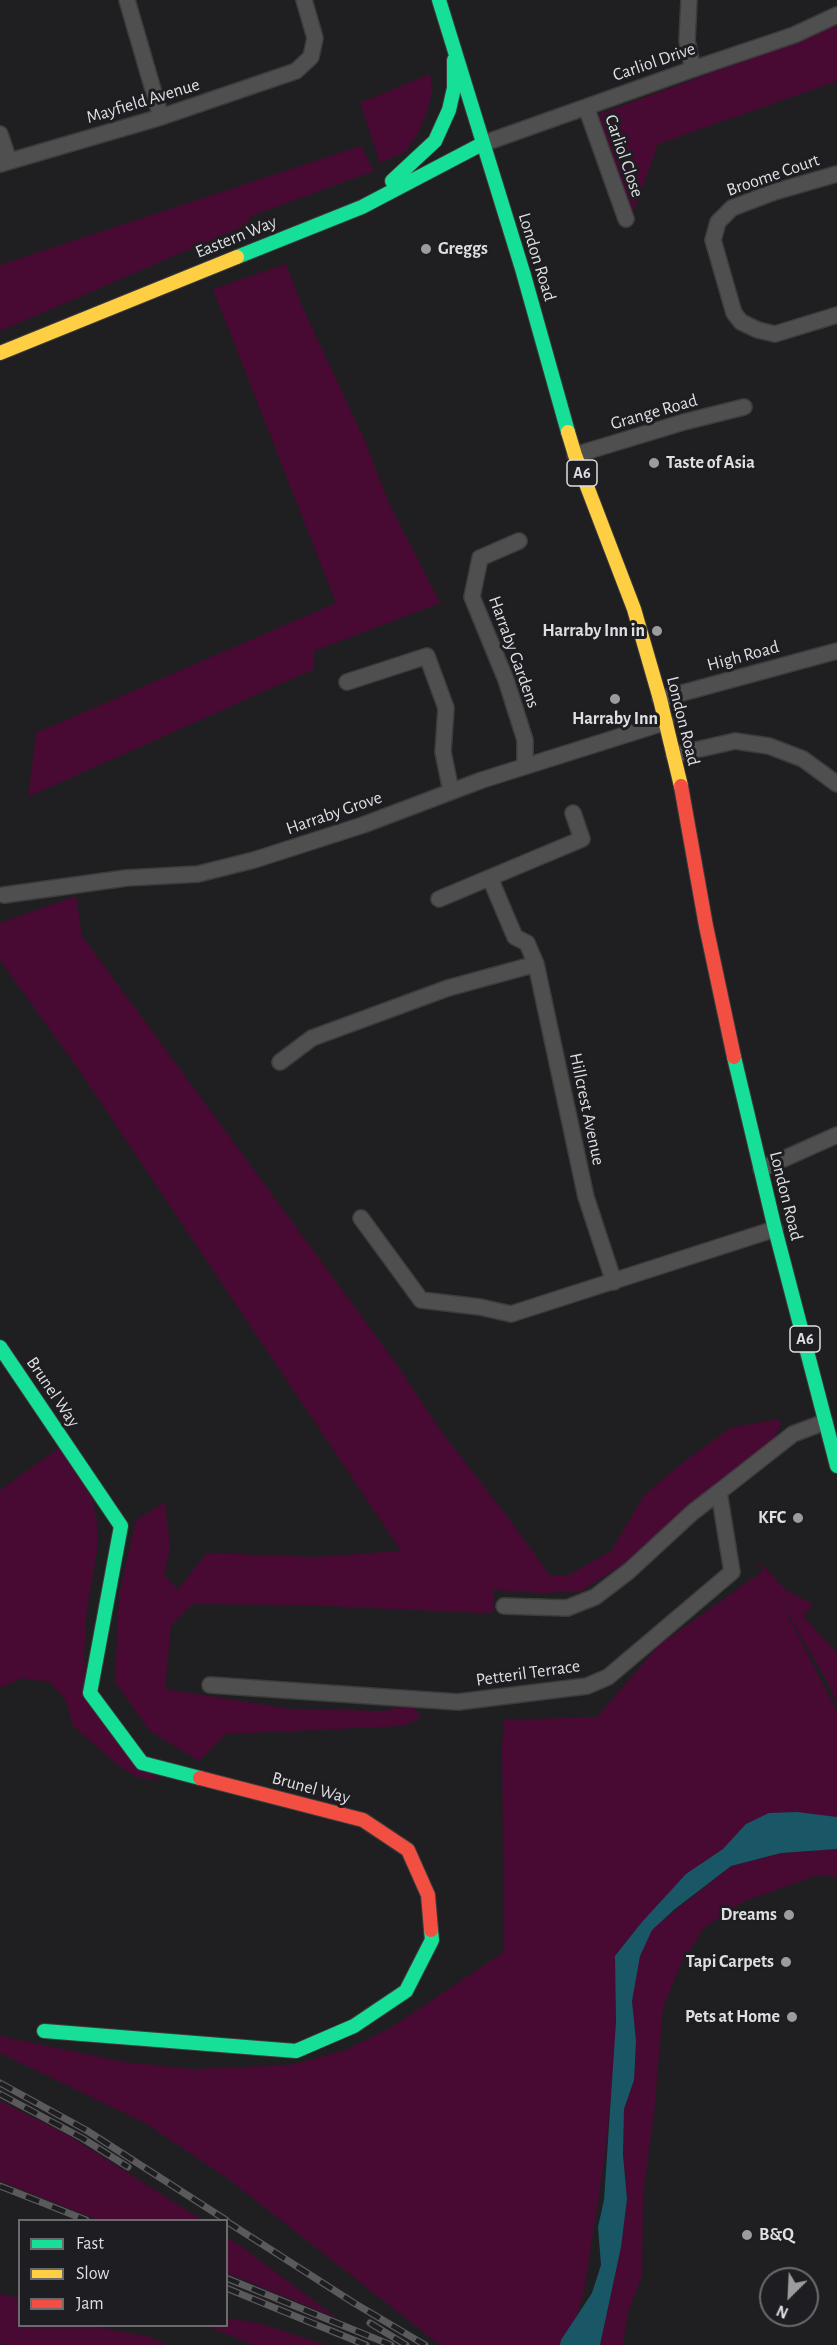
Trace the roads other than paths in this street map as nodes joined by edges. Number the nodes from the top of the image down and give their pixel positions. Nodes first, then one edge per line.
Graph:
1 (127, 0) edge
2 (304, 0) edge
3 (439, 0) edge
4 (689, 0) edge
5 (837, 15) edge
6 (454, 48) junction
7 (693, 69) junction
8 (586, 106) junction
9 (161, 117) junction
10 (0, 134) edge
11 (482, 144) junction
12 (4, 162) edge
13 (837, 174) edge
14 (362, 207) junction
15 (626, 219) dead end
16 (837, 315) edge
17 (0, 353) edge
18 (744, 407) dead end
19 (575, 455) junction
20 (519, 541) dead end
21 (837, 651) edge
22 (347, 682) dead end
23 (660, 699) junction
24 (666, 722) junction
25 (674, 755) junction
26 (525, 766) junction
27 (837, 784) edge
28 (452, 791) junction
29 (573, 813) dead end
30 (490, 878) junction
31 (4, 895) dead end
32 (439, 899) dead end
33 (536, 964) junction
34 (280, 1062) dead end
35 (837, 1135) edge
36 (761, 1169) junction
37 (361, 1218) dead end
38 (775, 1229) junction
39 (614, 1282) junction
40 (0, 1347) edge
41 (825, 1422) junction
42 (837, 1466) edge
43 (719, 1492) junction
44 (504, 1605) dead end
45 (210, 1685) dead end
46 (44, 2031) dead end

1 - 9 street
2 - 9 street, Mayfield Avenue
3 - 6 street, London Road / A6
4 - 7 street
5 - 7 street, Carliol Drive
6 - 11 street, London Road / A6
6 - 14 street
7 - 8 street, Carliol Drive
8 - 11 street, Carliol Drive
8 - 15 street, Carliol Close
9 - 12 street, Mayfield Avenue
10 - 12 street
11 - 14 street, Eastern Way
11 - 19 street, London Road / A6
13 - 16 street, Broome Court
14 - 17 street, Eastern Way
18 - 19 street, Grange Road
19 - 23 street, London Road / A6
20 - 26 street, Harraby Gardens
21 - 23 street, High Road
22 - 28 street
23 - 24 street, London Road / A6
24 - 25 street, London Road / A6
24 - 26 street, Harraby Grove
25 - 27 street
25 - 36 street, London Road / A6
26 - 28 street, Harraby Grove
28 - 31 street, Harraby Grove
29 - 30 street
30 - 32 street
30 - 33 street, Hillcrest Avenue
33 - 34 street
33 - 39 street, Hillcrest Avenue
35 - 36 street
36 - 38 street, London Road / A6
37 - 39 street
38 - 39 street
38 - 41 street, London Road / A6
40 - 46 street, Brunel Way
41 - 42 street, London Road / A6
41 - 43 street
43 - 44 street
43 - 45 street, Petteril Terrace

